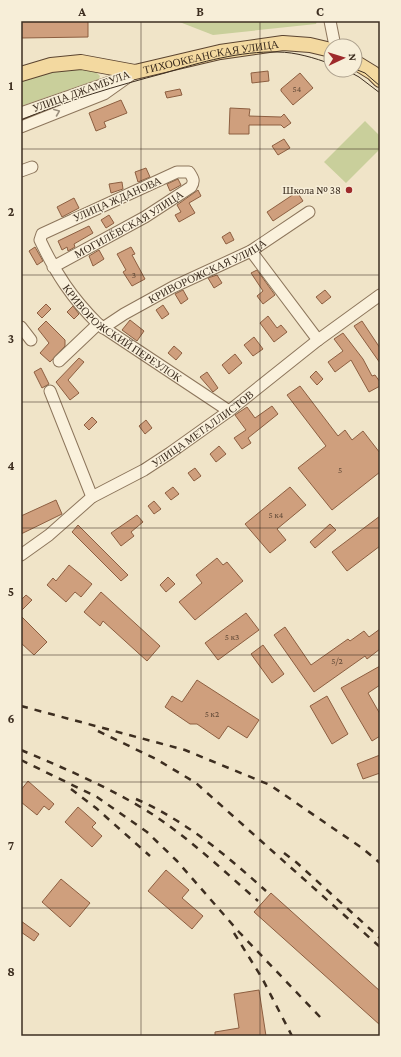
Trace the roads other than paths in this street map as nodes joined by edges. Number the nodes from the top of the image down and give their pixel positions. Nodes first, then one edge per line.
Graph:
1 (330, 21) edge
2 (333, 38) edge
3 (323, 48) edge
4 (363, 67) edge
5 (135, 72) junction
6 (21, 74) edge
7 (380, 80) edge
8 (21, 113) edge
9 (21, 127) edge
10 (32, 167) dead end
11 (21, 171) edge
12 (192, 175) joint
13 (309, 212) dead end
14 (42, 234) joint
15 (251, 251) junction
16 (53, 266) junction
17 (380, 294) edge
18 (101, 326) junction
19 (21, 328) edge
20 (31, 340) dead end
21 (318, 340) junction
22 (59, 361) dead end
23 (50, 391) dead end
24 (229, 411) junction
25 (92, 497) junction
26 (21, 555) edge

1 - 2 street
3 - 5 main road, ТИХООКЕАНСКАЯ УЛИЦА
4 - 7 main road
5 - 6 main road, ТИХООКЕАНСКАЯ УЛИЦА
5 - 8 street, УЛИЦА ДЖАМБУЛА
9 -> 5 street, УЛИЦА ДЖАМБУЛА
10 - 11 street
12 - 14 street, УЛИЦА ЖДАНОВА
12 - 16 street, МОГИЛЁВСКАЯ УЛИЦА
13 - 15 street, КРИВОРОЖСКАЯ УЛИЦА
14 - 16 street, КРИВОРОЖСКИЙ ПЕРЕУЛОК
15 - 18 street, КРИВОРОЖСКАЯ УЛИЦА
15 - 21 street
16 - 18 street, КРИВОРОЖСКИЙ ПЕРЕУЛОК
17 - 21 street, УЛИЦА МЕТАЛЛИСТОВ
18 - 22 street, КРИВОРОЖСКАЯ УЛИЦА
18 - 24 street, КРИВОРОЖСКИЙ ПЕРЕУЛОК
19 - 20 street
21 - 24 street, УЛИЦА МЕТАЛЛИСТОВ
23 - 25 street
24 - 25 street, УЛИЦА МЕТАЛЛИСТОВ
25 - 26 street, УЛИЦА МЕТАЛЛИСТОВ

